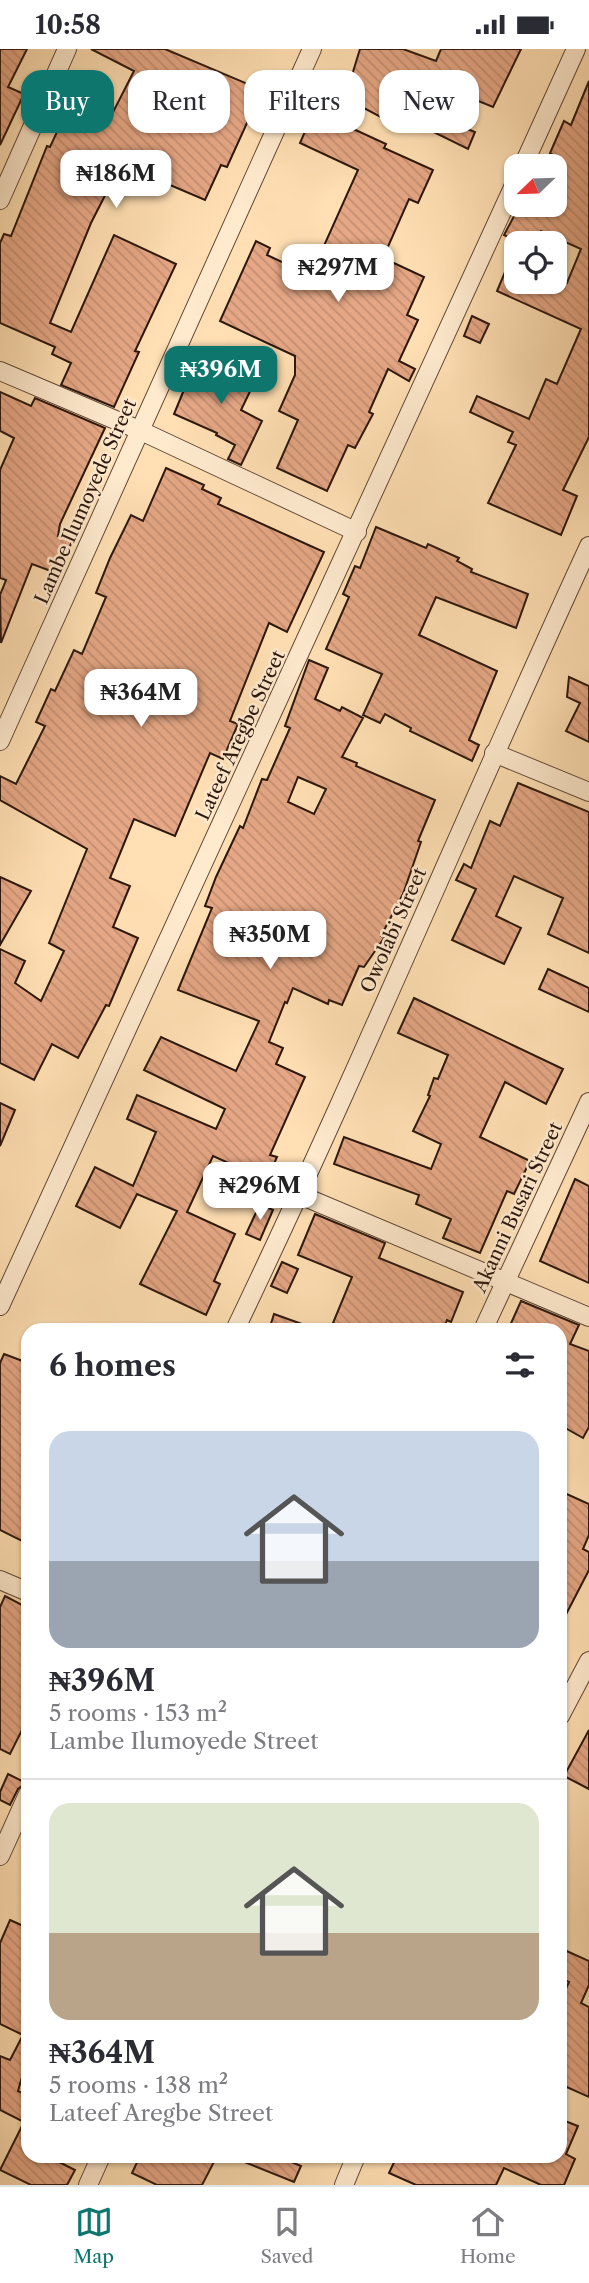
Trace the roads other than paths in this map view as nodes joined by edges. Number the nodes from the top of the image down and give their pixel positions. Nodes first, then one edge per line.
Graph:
1 (67, 49) edge
2 (312, 49) edge
3 (576, 49) edge
4 (528, 154) edge
5 (0, 200) edge
6 (504, 207) edge
7 (0, 371) edge
8 (139, 430) junction
9 (357, 532) junction
10 (589, 546) edge
11 (0, 741) edge
12 (494, 753) junction
13 (589, 792) edge
14 (589, 1101) edge
15 (300, 1195) junction
16 (506, 1281) junction
17 (0, 1306) edge
18 (589, 1317) edge
19 (238, 1323) edge
20 (485, 1323) edge
21 (0, 1580) edge
22 (21, 1589) edge
23 (588, 1664) edge
24 (567, 1703) edge
25 (21, 1810) edge
26 (0, 1856) edge
27 (98, 2163) edge
28 (353, 2163) edge
29 (88, 2185) edge
30 (344, 2185) edge

1 - 5 street
2 - 8 street, Lambe Ilumoyede Street
3 - 4 street
6 - 9 street, Lateef Aregbe Street
7 - 8 street
8 - 9 street
8 - 11 street, Lambe Ilumoyede Street
9 - 17 street, Lateef Aregbe Street
10 - 12 street, Owolabi Street
12 - 13 street
12 - 15 street, Owolabi Street
14 - 16 street, Akanni Busari Street
15 - 16 street
15 - 19 street, Owolabi Street
16 - 18 street
16 - 20 street, Akanni Busari Street
21 - 22 street
23 - 24 street
25 - 26 street
27 - 29 street
28 - 30 street

